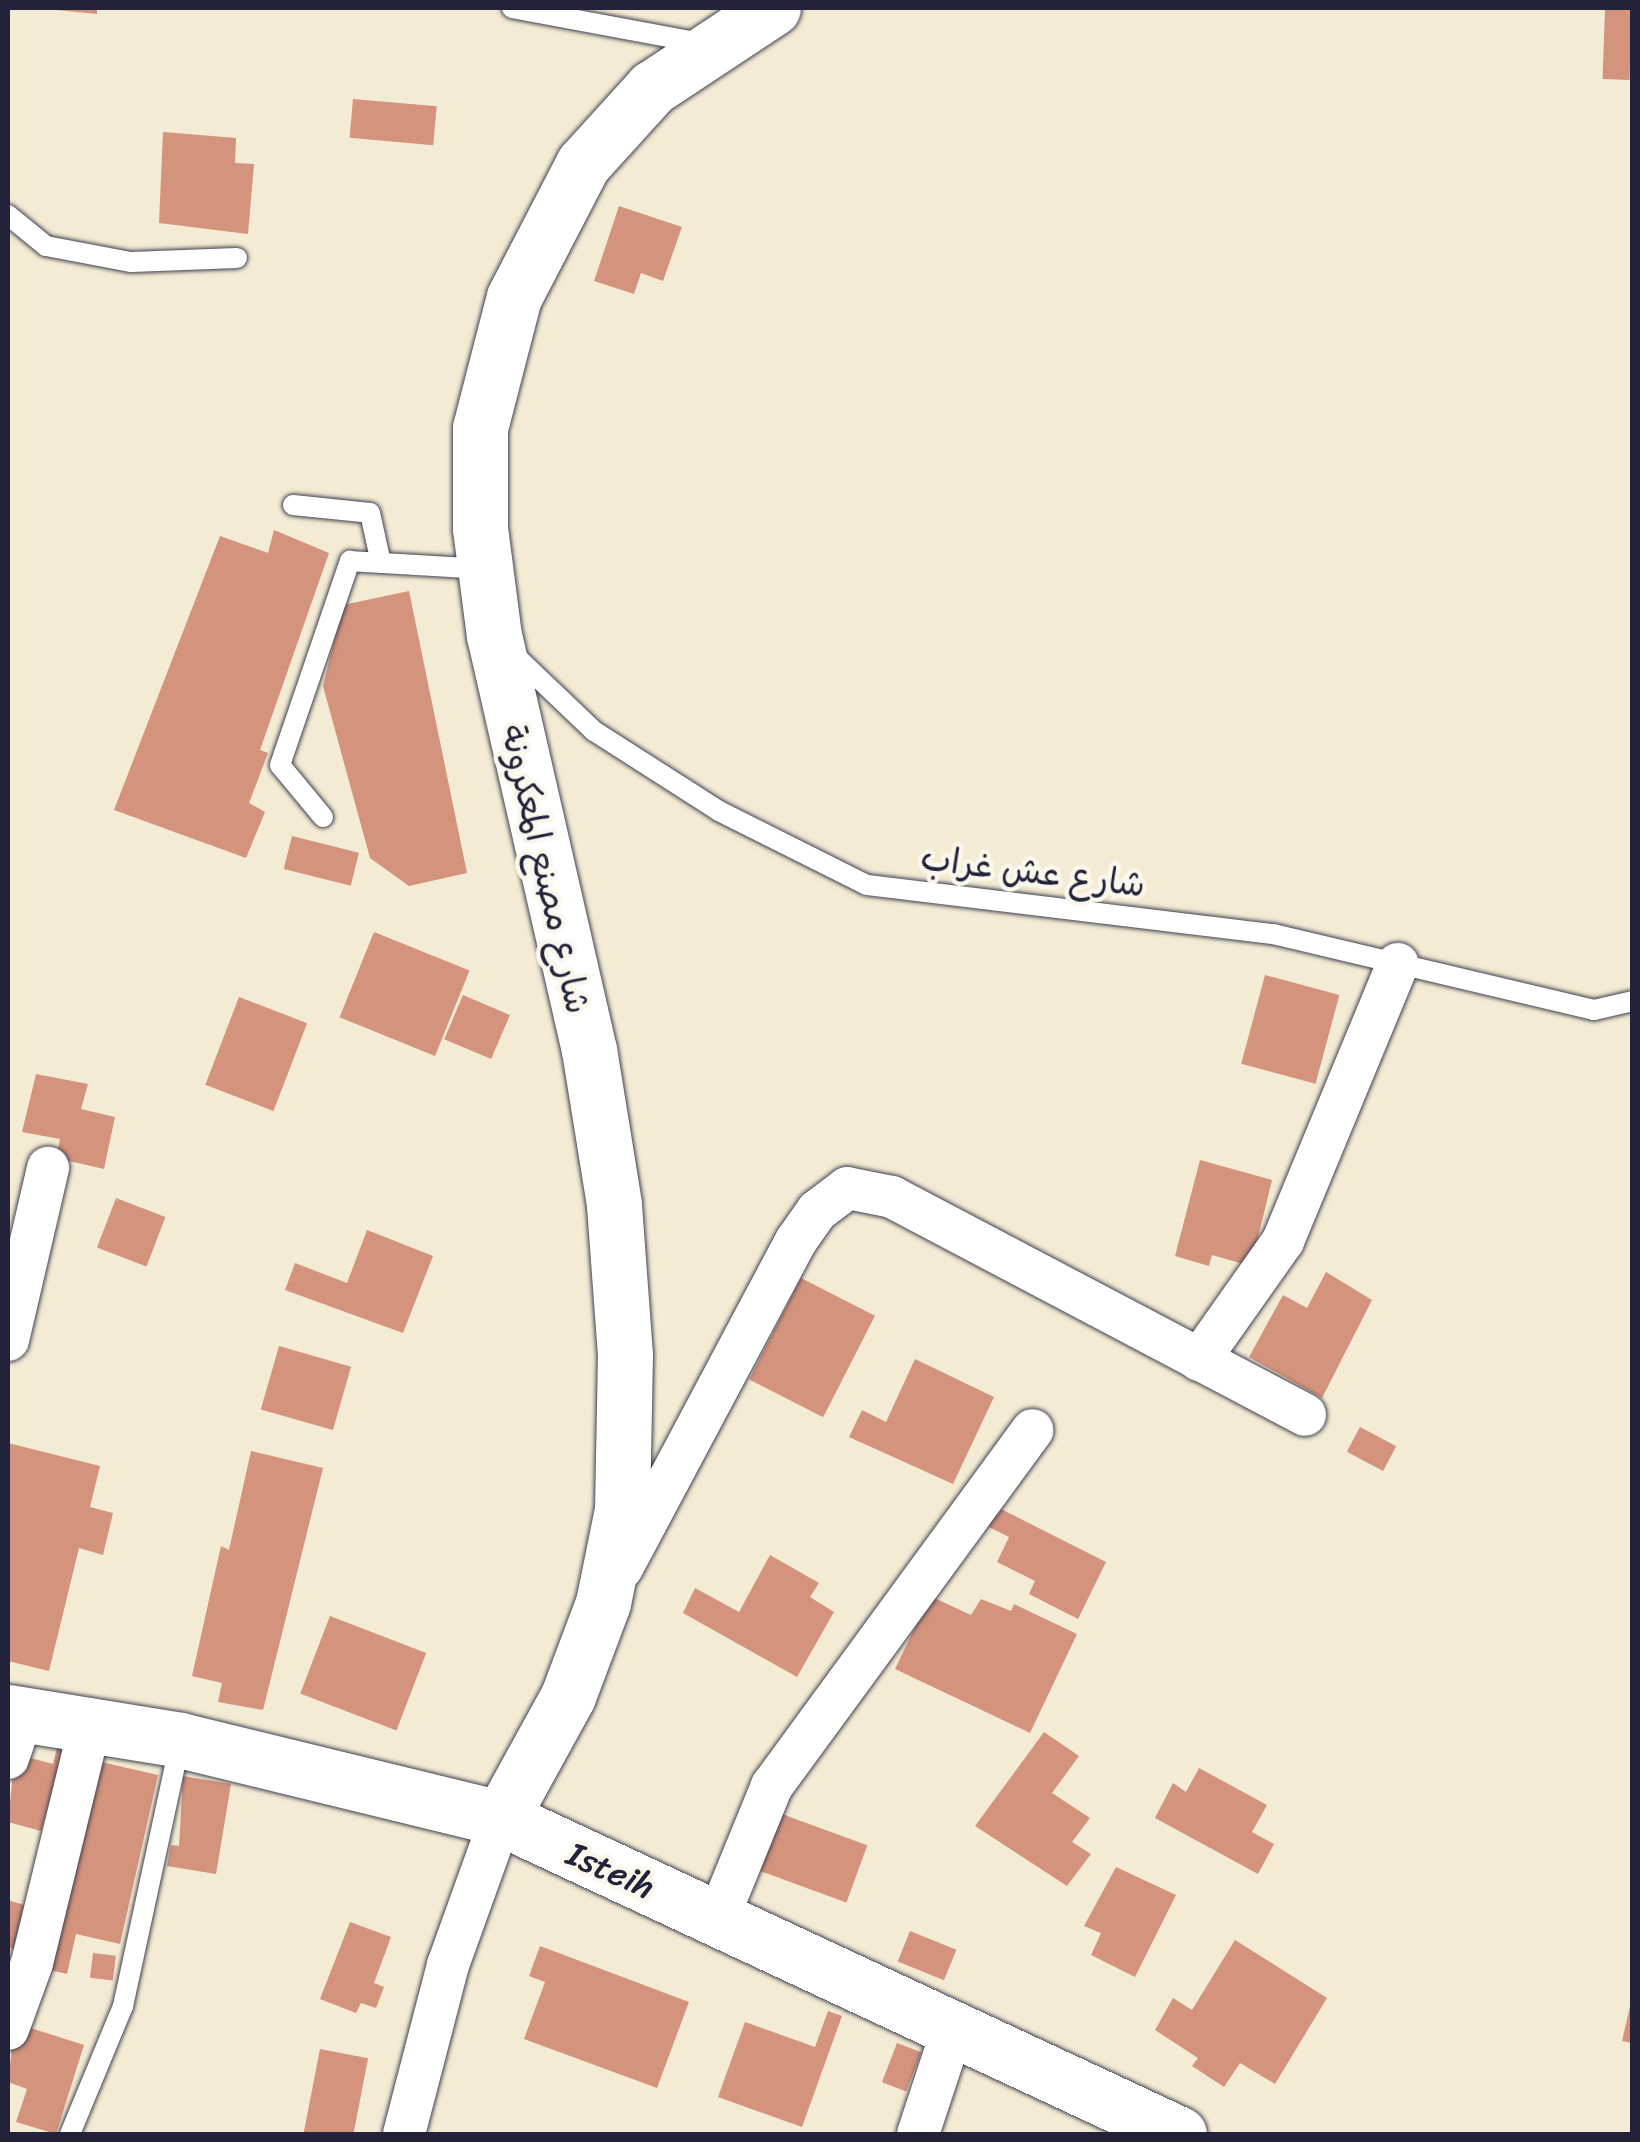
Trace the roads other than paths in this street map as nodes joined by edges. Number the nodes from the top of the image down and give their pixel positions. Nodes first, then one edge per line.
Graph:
1 (512, 8) edge
2 (773, 8) edge
3 (713, 46) junction
4 (8, 216) edge
5 (237, 258) dead end
6 (293, 505) dead end
7 (380, 563) junction
8 (485, 569) junction
9 (494, 636) junction
10 (323, 817) dead end
11 (1398, 964) junction
12 (1632, 1001) edge
13 (48, 1168) dead end
14 (8, 1340) edge
15 (1198, 1360) junction
16 (1306, 1415) dead end
17 (1033, 1430) dead end
18 (603, 1604) junction
19 (90, 1725) junction
20 (13, 1728) edge
21 (180, 1740) junction
22 (501, 1818) junction
23 (718, 1918) junction
24 (954, 2025) junction
25 (8, 2029) edge
26 (1167, 2131) edge
27 (70, 2134) edge
28 (404, 2134) edge
29 (918, 2134) edge

1 - 3 lane
2 - 3 street, شارع مصنع المعكرونة
3 - 8 street, شارع مصنع المعكرونة
4 - 5 lane
6 - 7 lane
7 - 8 lane
7 - 10 lane
8 - 9 street, شارع مصنع المعكرونة
9 - 11 lane, شارع عش غراب
9 - 18 street, شارع مصنع المعكرونة
11 - 12 lane, شارع عش غراب
11 - 15 street
13 - 14 street
15 - 16 street
15 - 18 street
17 - 23 street
18 - 22 street, شارع مصنع المعكرونة
19 - 20 street, Isteih
19 - 21 street, Isteih
19 - 25 street
21 - 22 street, Isteih
21 - 27 lane
22 - 23 street, Isteih
22 - 28 street
23 - 24 street, Isteih
24 - 26 street, Isteih
24 - 29 street

